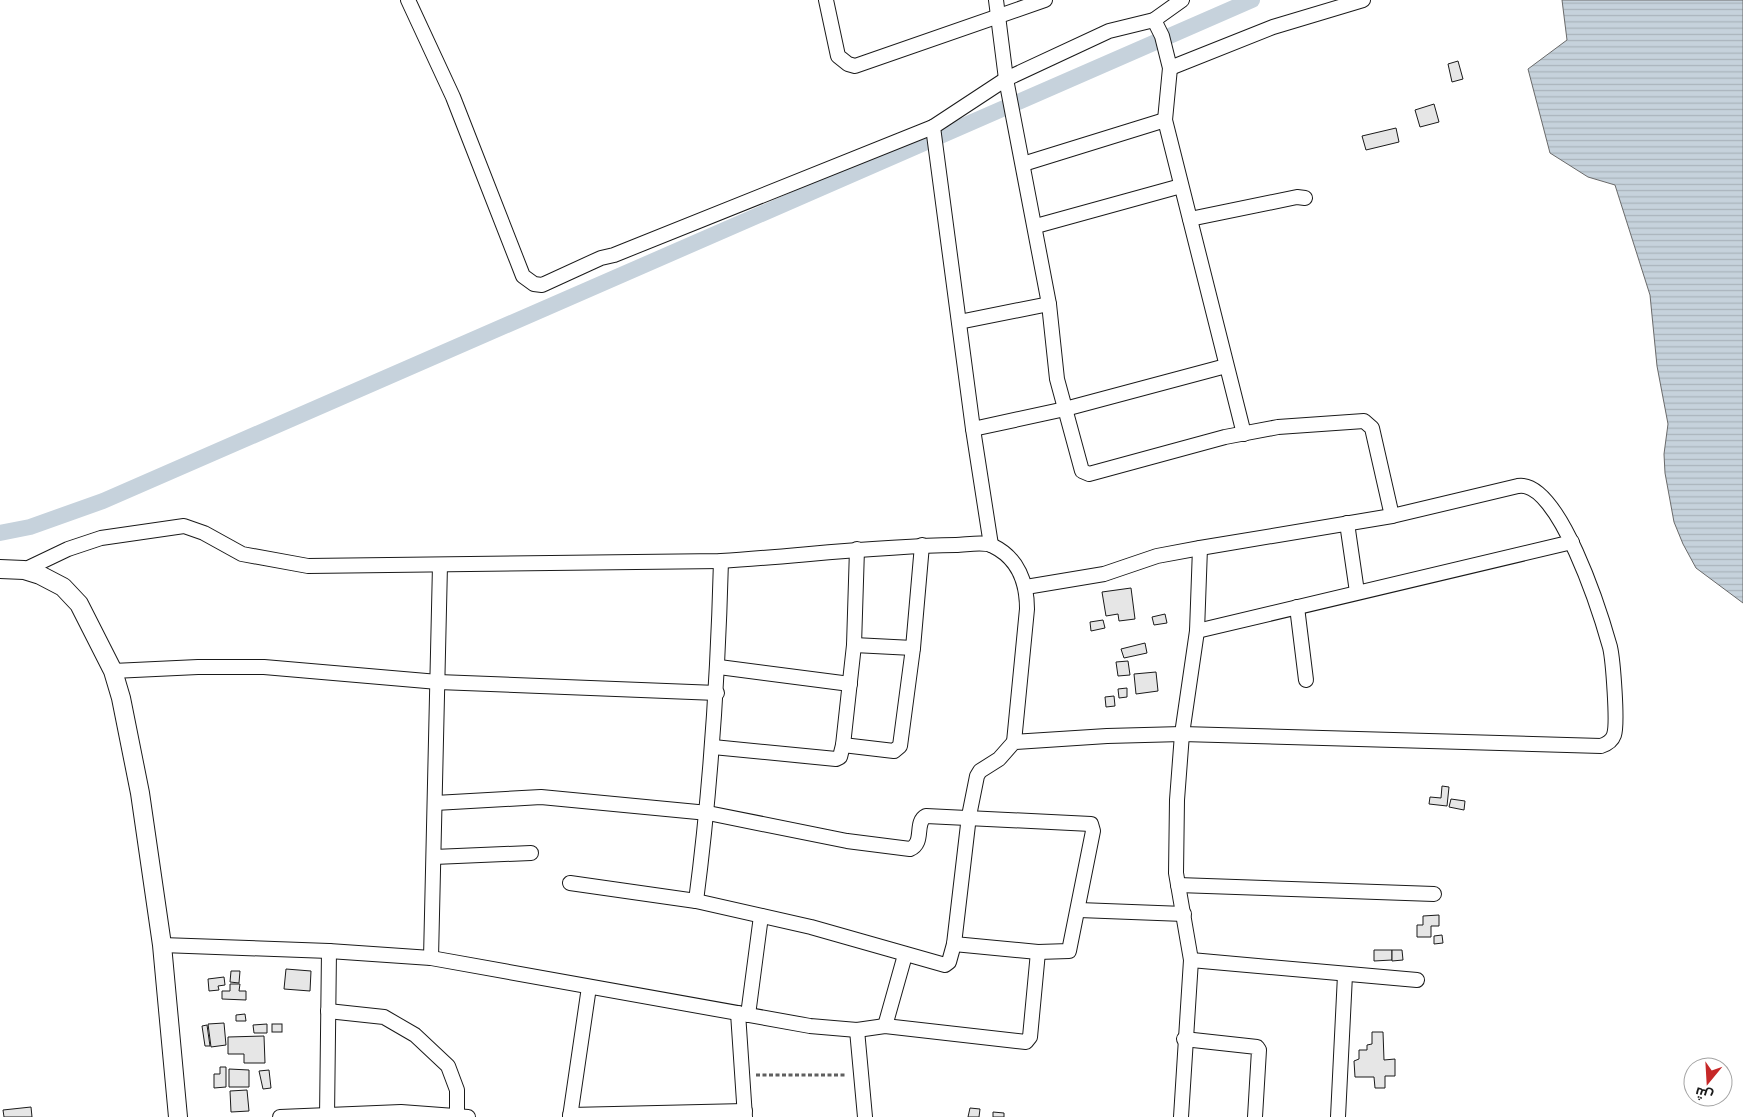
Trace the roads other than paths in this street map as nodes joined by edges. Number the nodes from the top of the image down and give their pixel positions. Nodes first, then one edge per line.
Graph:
1 (408, 0) edge
2 (826, 0) edge
3 (996, 0) edge
4 (1045, 0) edge
5 (1182, 0) edge
6 (1363, 0) edge
7 (1000, 16) junction
8 (1154, 20) junction
9 (1170, 68) junction
10 (1006, 79) junction
11 (1165, 120) junction
12 (934, 127) junction
13 (1023, 164) junction
14 (1182, 186) junction
15 (1305, 198) dead end
16 (1190, 219) junction
17 (1036, 226) junction
18 (1049, 304) junction
19 (959, 322) junction
20 (1226, 366) junction
21 (1065, 409) junction
22 (973, 429) junction
23 (1244, 434) junction
24 (1392, 516) junction
25 (1347, 523) junction
26 (1572, 542) junction
27 (922, 545) junction
28 (992, 545) junction
29 (1200, 548) junction
30 (857, 549) junction
31 (720, 561) junction
32 (440, 565) junction
33 (0, 569) edge
34 (24, 570) junction
35 (1026, 587) junction
36 (1357, 592) junction
37 (1297, 607) junction
38 (1197, 631) junction
39 (854, 645) junction
40 (913, 648) junction
41 (719, 667) junction
42 (113, 671) junction
43 (1306, 680) dead end
44 (438, 682) junction
45 (850, 684) junction
46 (717, 693) junction
47 (1182, 734) junction
48 (1014, 742) junction
49 (843, 745) junction
50 (713, 747) junction
51 (435, 803) junction
52 (708, 813) junction
53 (969, 816) junction
54 (531, 854) dead end
55 (434, 857) junction
56 (570, 883) dead end
57 (1178, 885) junction
58 (1434, 894) dead end
59 (696, 900) junction
60 (1079, 910) junction
61 (1184, 914) junction
62 (760, 916) junction
63 (954, 944) junction
64 (162, 945) junction
65 (329, 951) junction
66 (1038, 952) junction
67 (905, 955) junction
68 (431, 958) junction
69 (1191, 960) junction
70 (1345, 975) junction
71 (1417, 980) dead end
72 (588, 987) junction
73 (328, 1011) junction
74 (743, 1014) junction
75 (885, 1026) junction
76 (857, 1030) junction
77 (1184, 1039) junction
78 (745, 1114) edge
79 (328, 1116) edge
80 (462, 1116) edge
81 (570, 1116) edge
82 (178, 1117) edge
83 (280, 1117) edge
84 (866, 1117) edge
85 (1181, 1117) edge
86 (1255, 1117) edge
87 (1338, 1117) edge

1 - 12 street
2 - 7 street
3 - 7 street
4 - 7 street
5 - 8 street
6 - 9 street
7 - 10 street
8 - 9 street
8 - 10 street
9 - 11 street
10 - 12 street
10 - 13 street
11 - 13 street
11 - 14 street
12 - 19 street
13 - 17 street
14 - 16 street
14 - 17 street
15 - 16 street
16 - 20 street
17 - 18 street
18 - 19 street
18 - 21 street
19 - 22 street
20 - 21 street
20 - 23 street
21 - 22 street
21 - 23 street
22 - 28 street
23 - 24 street
24 - 25 street
24 - 26 street
25 - 29 street
25 - 36 street
26 - 36 street
26 - 47 street
27 - 28 street
27 - 30 street
27 - 40 street
28 - 35 street
29 - 35 street
29 - 38 street
30 - 31 street
30 - 39 street
31 - 32 street
31 - 41 street
32 - 34 street
32 - 44 street
33 - 34 street
34 - 42 street
35 - 48 street
36 - 37 street
37 - 38 street
37 - 43 street
38 - 47 street
39 - 40 street
39 - 45 street
40 - 49 street
41 - 45 street
41 - 46 street
42 - 44 street
42 - 64 street
44 - 46 street
44 - 51 street
45 - 49 street
46 - 50 street
47 - 48 street
47 - 57 street
48 - 53 street
49 - 50 street
50 - 52 street
51 - 52 street
51 - 55 street
52 - 53 street
52 - 59 street
53 - 60 street
53 - 63 street
54 - 55 street
55 - 68 street
56 - 59 street
57 - 58 street
57 - 61 street
59 - 62 street
60 - 61 street
60 - 66 street
61 - 69 street
62 - 67 street
62 - 74 street
63 - 66 street
63 - 67 street
64 - 65 street
64 - 82 street
65 - 68 street
65 - 73 street
66 - 75 street
67 - 75 street
68 - 72 street
69 - 70 street
69 - 77 street
70 - 71 street
70 - 87 street
72 - 74 street
72 - 81 street
73 - 79 street
73 - 80 street
74 - 76 street
74 - 78 street
75 - 76 street
76 - 84 street
77 - 85 street
77 - 86 street
78 - 81 street
79 - 80 street
79 - 83 street

